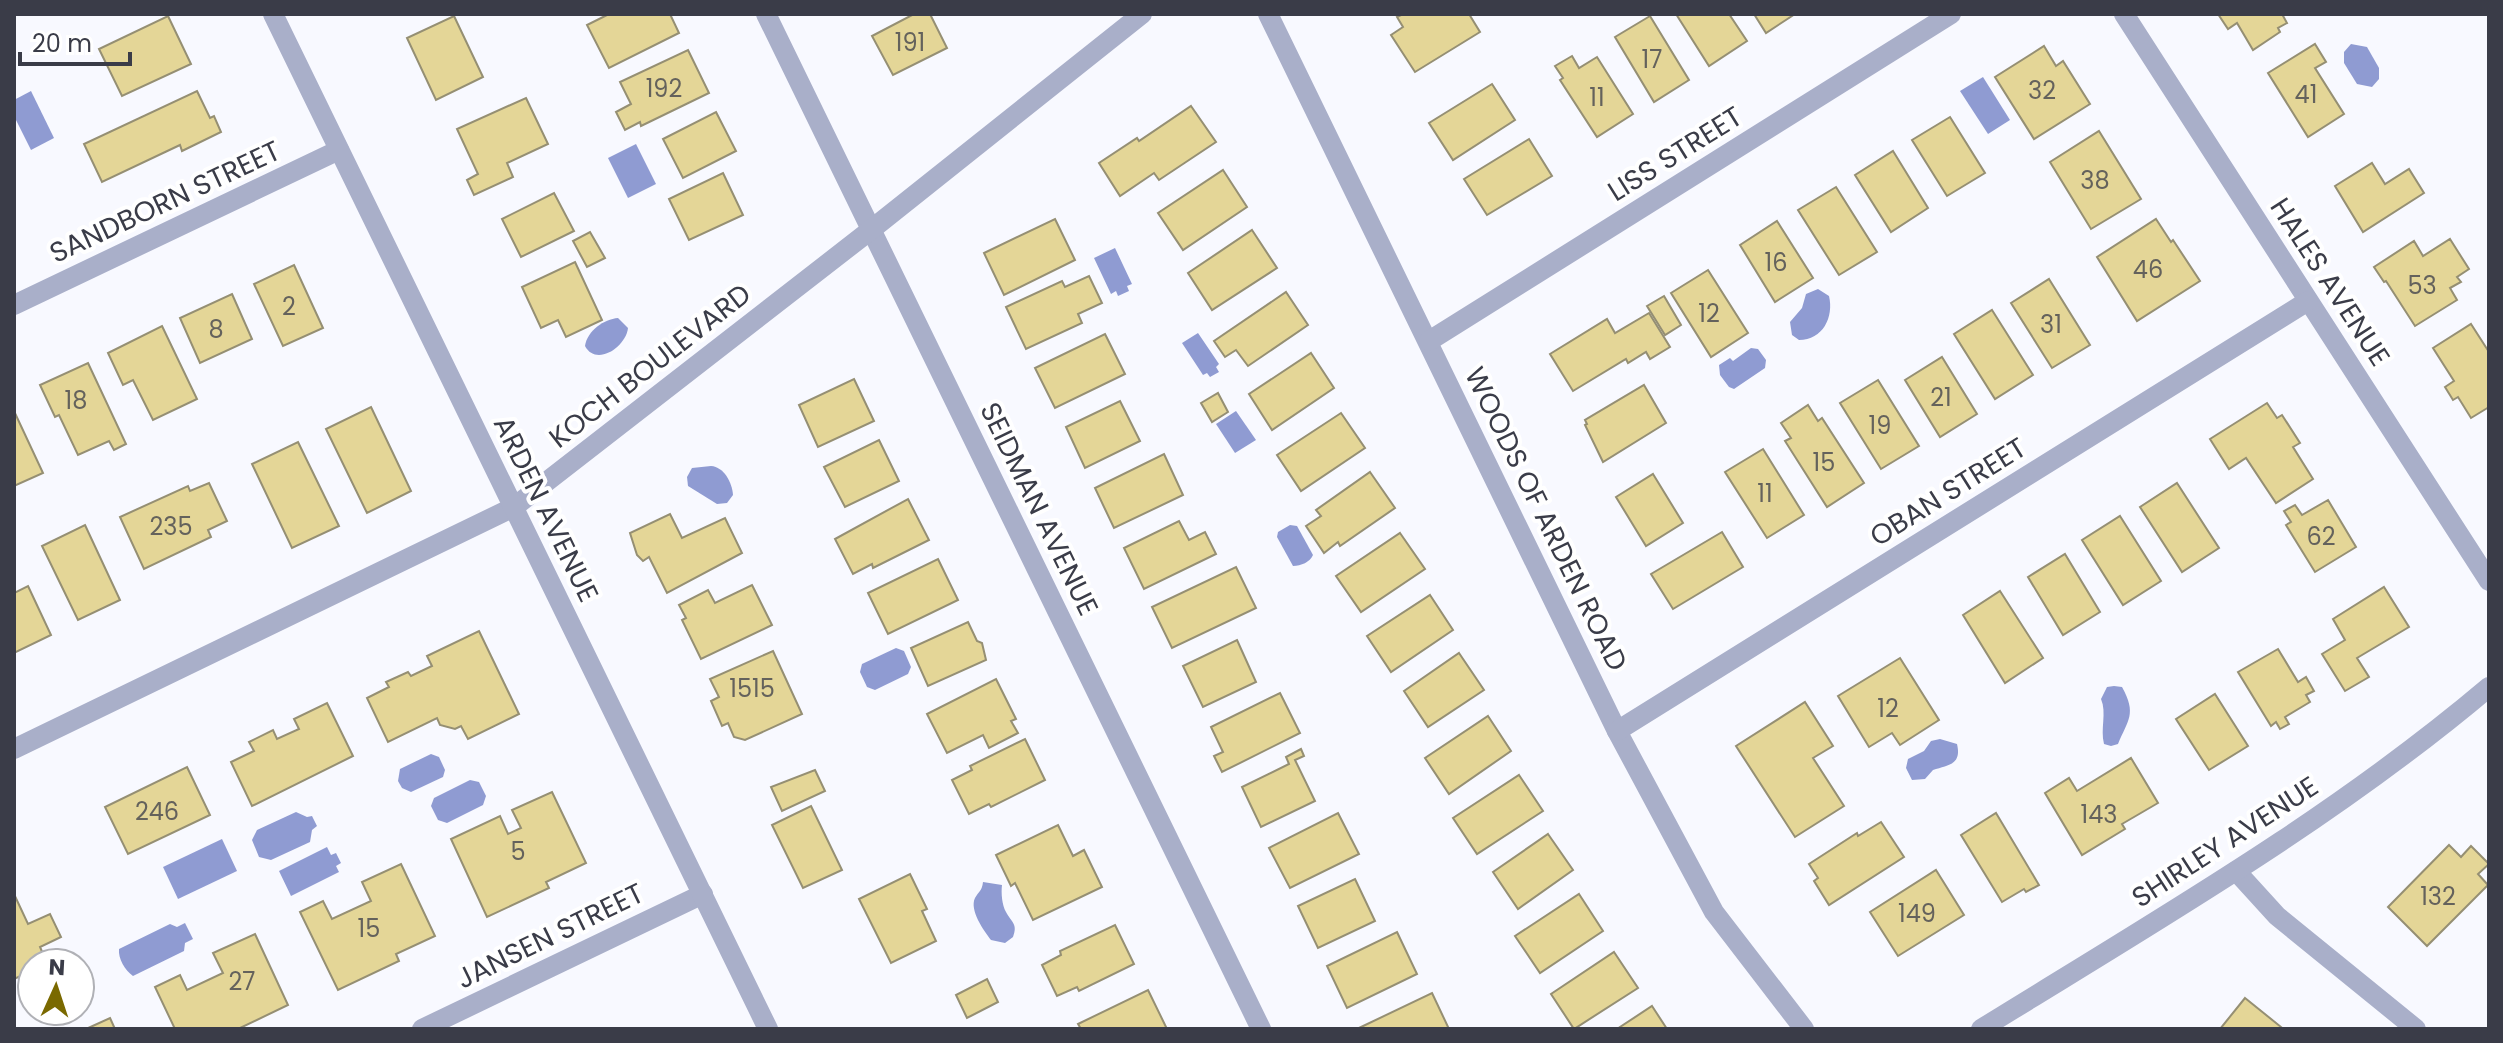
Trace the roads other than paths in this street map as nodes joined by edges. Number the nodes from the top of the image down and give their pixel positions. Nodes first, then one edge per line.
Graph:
1 (273, 14) edge
2 (766, 14) edge
3 (1142, 14) edge
4 (1268, 14) edge
5 (1951, 14) edge
6 (2124, 14) edge
7 (339, 150) junction
8 (872, 229) junction
9 (2308, 301) junction
10 (14, 305) edge
11 (1429, 341) junction
12 (514, 507) junction
13 (2489, 581) edge
14 (2489, 687) edge
15 (1617, 731) junction
16 (14, 749) edge
17 (2236, 871) junction
18 (703, 894) junction
19 (422, 1029) edge
20 (768, 1029) edge
21 (1261, 1029) edge
22 (1804, 1029) edge
23 (1981, 1029) edge
24 (2416, 1029) edge

1 - 7 street, ARDEN AVENUE
2 - 8 street, SEIDMAN AVENUE
3 - 8 street, KOCH BOULEVARD
4 - 11 street, WOODS OF ARDEN ROAD
5 - 11 street, LISS STREET
6 - 9 street, HALES AVENUE
7 - 10 street, SANDBORN STREET
7 - 12 street, ARDEN AVENUE
8 - 12 street, KOCH BOULEVARD
8 - 21 street, SEIDMAN AVENUE
9 - 13 street, HALES AVENUE
9 - 15 street, OBAN STREET
11 - 15 street, WOODS OF ARDEN ROAD
12 - 16 street, KOCH BOULEVARD
12 - 18 street, ARDEN AVENUE
14 - 17 street, SHIRLEY AVENUE
15 - 22 street, WOODS OF ARDEN ROAD
17 - 23 street, SHIRLEY AVENUE
17 - 24 street
18 - 19 street, JANSEN STREET
18 - 20 street, ARDEN AVENUE

